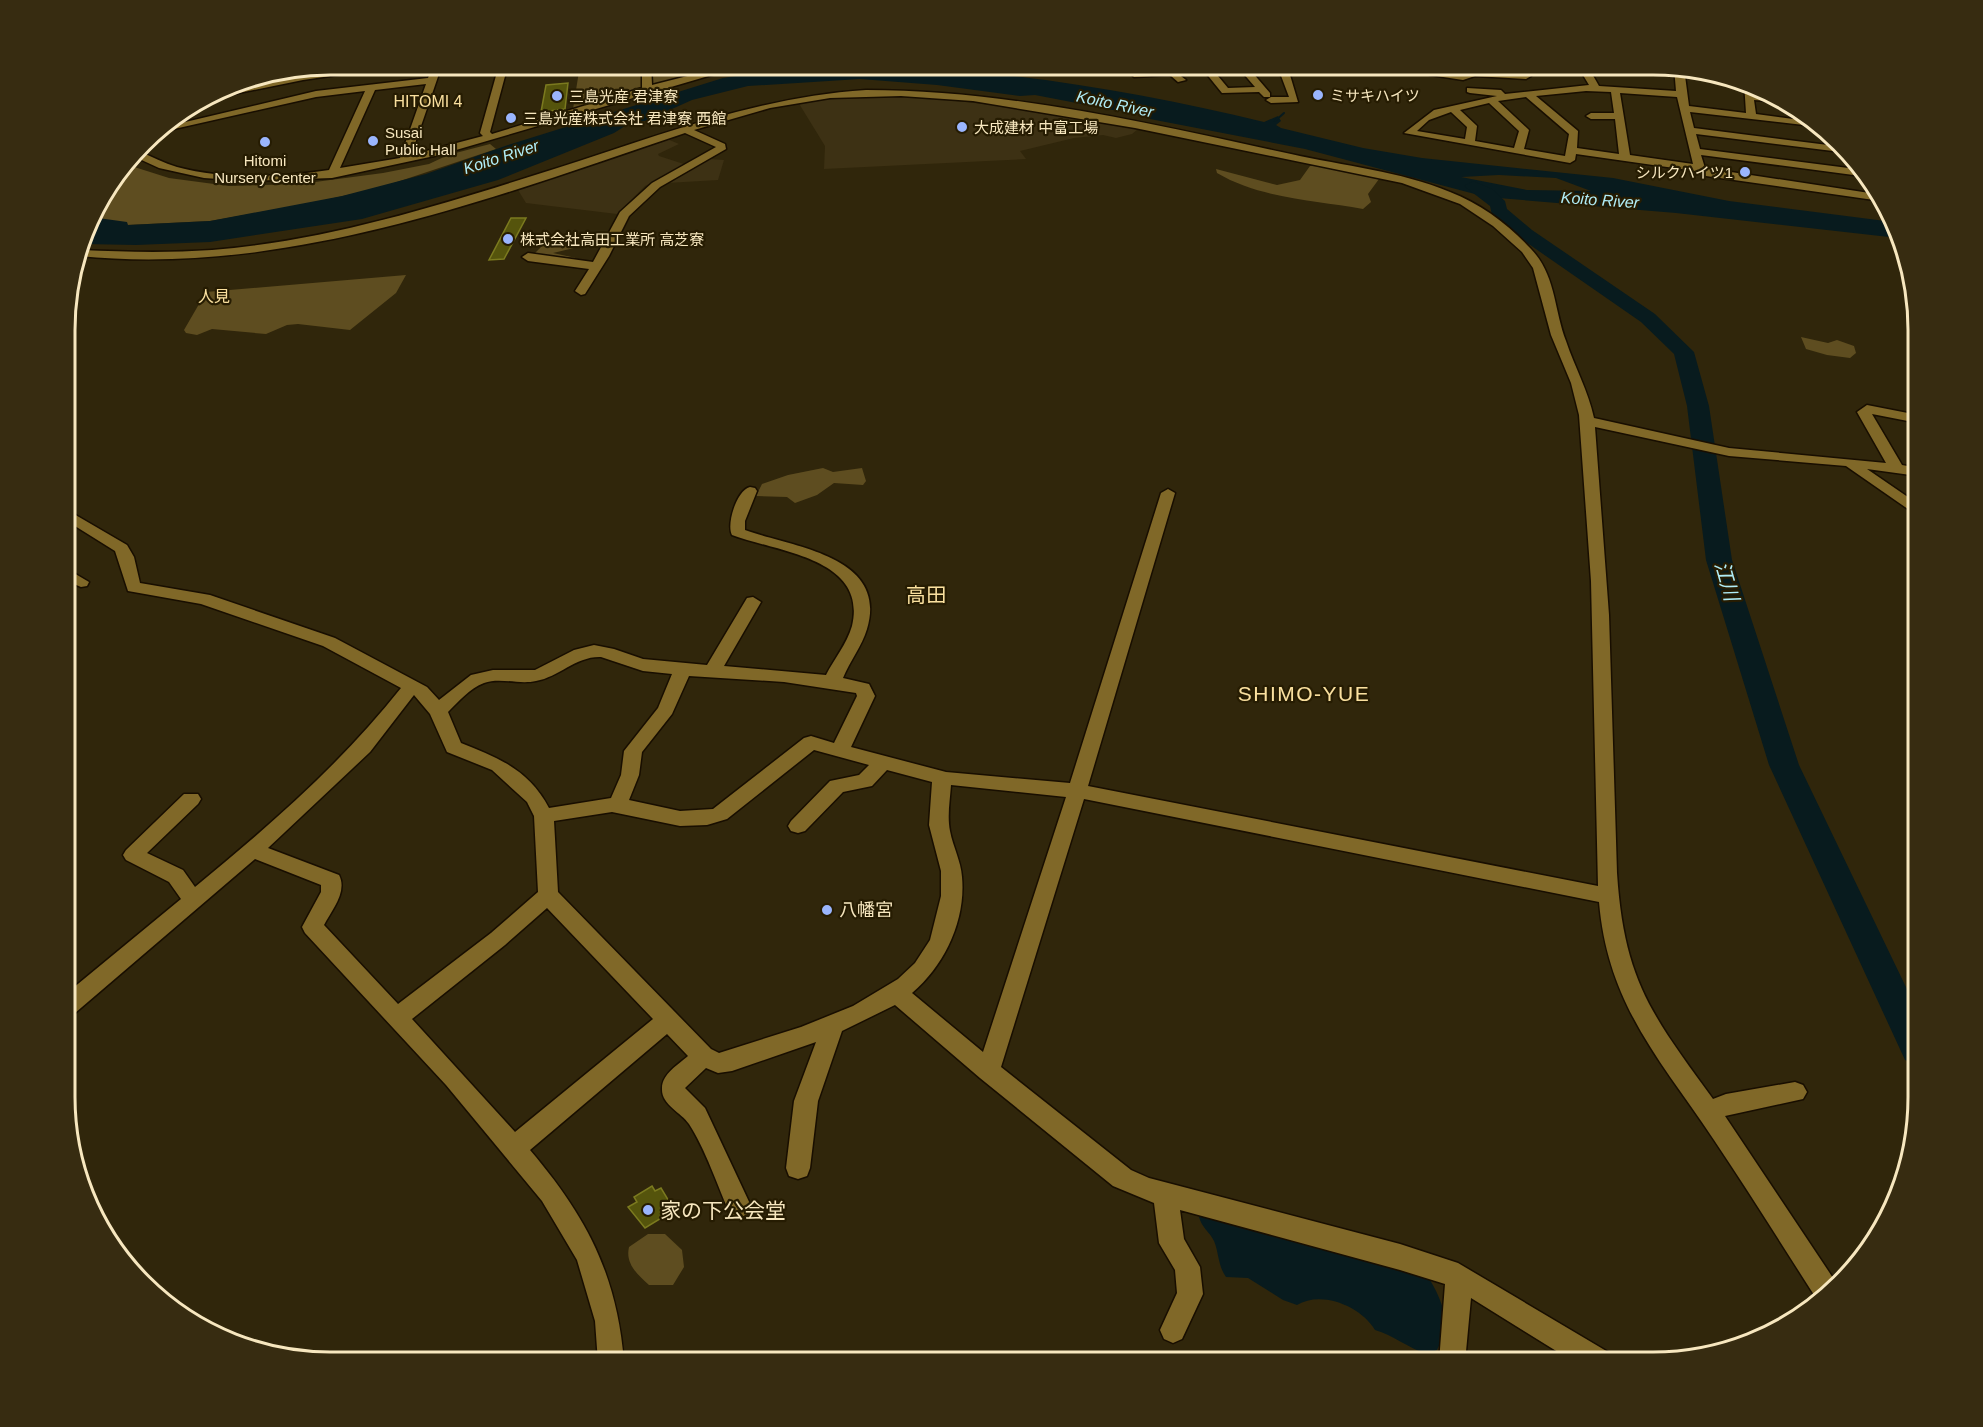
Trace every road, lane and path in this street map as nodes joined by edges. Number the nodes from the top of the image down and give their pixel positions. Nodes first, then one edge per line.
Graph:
1 (432, 75) edge
2 (500, 75) edge
3 (646, 75) edge
4 (685, 75) edge
5 (1175, 75) edge
6 (1212, 75) edge
7 (1246, 75) edge
8 (1286, 75) edge
9 (1435, 75) dead end
10 (1468, 75) edge
11 (1509, 75) edge
12 (1588, 75) edge
13 (308, 76) edge
14 (1526, 76) joint
15 (1680, 77) edge
16 (1181, 80) dead end
17 (430, 81) junction
18 (372, 86) junction
19 (1595, 88) junction
20 (248, 89) edge
21 (647, 89) junction
22 (1261, 89) junction
23 (1470, 90) dead end
24 (1616, 92) junction
25 (1528, 93) junction
26 (1681, 94) junction
27 (1749, 96) joint
28 (1757, 97) edge
29 (1571, 99) dead end
30 (1491, 100) junction
31 (1453, 108) junction
32 (1684, 108) junction
33 (1591, 116) dead end
34 (1619, 116) junction
35 (1751, 117) junction
36 (1801, 123) edge
37 (177, 126) edge
38 (687, 130) junction
39 (1690, 130) junction
40 (490, 137) junction
41 (1470, 144) junction
42 (1830, 147) edge
43 (1572, 150) junction
44 (1695, 151) junction
45 (1518, 152) junction
46 (143, 157) edge
47 (1625, 158) junction
48 (404, 161) junction
49 (1699, 168) junction
50 (1853, 172) edge
51 (332, 175) junction
52 (1870, 197) edge
53 (87, 253) edge
54 (528, 257) dead end
55 (596, 266) junction
56 (581, 291) dead end
57 (1908, 417) edge
58 (1589, 421) junction
59 (1847, 462) junction
60 (1897, 469) junction
61 (1908, 471) edge
62 (750, 491) dead end
63 (1168, 493) dead end
64 (1908, 504) edge
65 (75, 521) edge
66 (753, 602) dead end
67 (683, 669) junction
68 (713, 670) junction
69 (832, 684) junction
70 (412, 686) junction
71 (438, 711) junction
72 (840, 750) junction
73 (883, 762) junction
74 (945, 778) junction
75 (1077, 791) junction
76 (191, 799) dead end
77 (617, 806) junction
78 (544, 816) junction
79 (798, 826) dead end
80 (252, 850) junction
81 (548, 895) junction
82 (1608, 896) junction
83 (192, 899) junction
84 (897, 993) junction
85 (75, 998) edge
86 (398, 1017) junction
87 (669, 1019) junction
88 (833, 1025) junction
89 (703, 1056) junction
90 (988, 1071) junction
91 (1795, 1092) dead end
92 (1708, 1112) junction
93 (515, 1147) junction
94 (798, 1168) dead end
95 (1165, 1194) junction
96 (739, 1206) dead end
97 (1458, 1276) junction
98 (1824, 1286) edge
99 (1173, 1330) dead end
100 (610, 1352) edge
101 (1453, 1352) edge
102 (1582, 1352) edge

1 - 17 street
2 - 40 street
3 - 21 street
4 - 21 street
5 - 16 street
6 - 22 street
7 - 22 street
8 - 22 street
9 - 10 street
11 - 14 street
12 - 19 street
13 - 20 street
14 - 25 street
15 - 26 street
17 - 18 street
17 - 48 street
18 - 37 street
18 - 51 street
19 - 24 street
19 - 25 street
21 - 40 street
23 - 25 street
24 - 26 street
24 - 29 street
24 - 34 street
25 - 30 street
25 - 43 street
26 - 32 street
27 - 28 street
27 - 35 street
30 - 31 street
30 - 45 street
31 - 41 street
31 - 41 street
32 - 35 street
32 - 39 street
33 - 34 street
34 - 47 street
35 - 36 street
38 - 53 street
38 - 55 street
38 - 58 street
39 - 42 street
39 - 44 street
40 - 48 street
41 - 45 street
43 - 45 street
43 - 47 street
44 - 49 street
44 - 50 street
46 - 51 street
47 - 49 street
48 - 51 street
49 - 52 street
54 - 55 street
55 - 56 street
57 - 60 street
58 - 59 street
58 - 82 street
59 - 60 street
59 - 64 street
60 - 61 street
62 - 69 street
63 - 75 street
65 - 70 street
66 - 68 street
67 - 68 street
67 - 71 street
67 - 77 street
68 - 69 street
69 - 72 street
70 - 71 street
70 - 80 street
71 - 78 street
72 - 73 street
72 - 77 street
73 - 74 street
73 - 79 street
74 - 75 street
74 - 84 street
75 - 82 street
75 - 90 street
76 - 83 street
77 - 78 street
78 - 81 street
80 - 83 street
80 - 86 street
81 - 86 street
81 - 87 street
82 - 92 street
83 - 85 street
84 - 88 street
84 - 90 street
86 - 93 street
87 - 89 street
87 - 93 street
88 - 89 street
88 - 94 street
89 - 96 street
90 - 95 street
91 - 92 street
92 - 98 street
93 - 100 street
95 - 97 street
95 - 99 street
97 - 101 street
97 - 102 street

